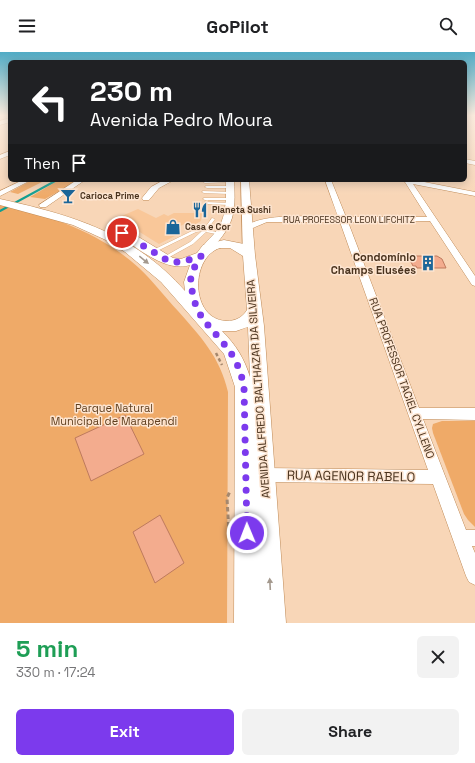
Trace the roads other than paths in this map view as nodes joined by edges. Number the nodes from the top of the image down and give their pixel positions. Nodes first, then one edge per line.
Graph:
1 (25, 182) edge
2 (79, 182) edge
3 (165, 182) edge
4 (205, 182) dead end
5 (245, 182) edge
6 (329, 182) edge
7 (407, 182) edge
8 (419, 182) edge
9 (207, 187) dead end
10 (230, 191) edge
11 (204, 192) dead end
12 (475, 194) edge
13 (2, 196) edge
14 (146, 198) dead end
15 (206, 201) dead end
16 (38, 206) junction
17 (248, 212) junction
18 (213, 219) dead end
19 (431, 219) junction
20 (267, 220) junction
21 (344, 220) junction
22 (248, 228) junction
23 (205, 231) junction
24 (220, 234) junction
25 (153, 251) junction
26 (204, 252) junction
27 (249, 255) junction
28 (164, 259) junction
29 (475, 283) edge
30 (254, 311) junction
31 (202, 318) junction
32 (416, 413) junction
33 (475, 414) edge
34 (264, 475) junction
35 (438, 477) junction
36 (468, 538) edge
37 (475, 576) edge
38 (248, 623) edge
39 (272, 623) edge

1 - 13 street
2 - 16 street
3 - 14 street
4 - 10 lane
5 - 17 street, AVENIDA ALFREDO BALTHAZAR DA SILVEIRA
6 - 21 street, RUA PROFESSOR TACIEL CYLLENO
7 - 19 street
8 - 12 street
9 - 10 lane
10 - 11 lane
10 - 15 lane
10 - 24 street, AVENIDA ALFREDO BALTHAZAR DA SILVEIRA
13 - 16 main road
16 - 25 main road
16 -> 31 main road
17 - 20 street, RUA PROFESSOR LEON LIFCHITZ
17 - 22 street, AVENIDA ALFREDO BALTHAZAR DA SILVEIRA
18 - 23 lane
19 - 21 street, RUA PROFESSOR LEON LIFCHITZ
19 - 29 street
20 - 21 street, RUA PROFESSOR LEON LIFCHITZ
20 - 22 street, RUA PROFESSOR LEON LIFCHITZ
21 - 32 street, RUA PROFESSOR TACIEL CYLLENO
22 - 27 street, AVENIDA ALFREDO BALTHAZAR DA SILVEIRA
23 - 24 lane
23 - 25 lane
23 - 28 lane
24 - 26 street, AVENIDA ALFREDO BALTHAZAR DA SILVEIRA
25 - 28 main road
26 - 27 main road
26 - 28 main road
26 - 31 main road, AVENIDA ALFREDO BALTHAZAR DA SILVEIRA
27 - 30 main road, AVENIDA ALFREDO BALTHAZAR DA SILVEIRA
30 - 31 main road
30 - 34 main road, AVENIDA ALFREDO BALTHAZAR DA SILVEIRA
31 - 38 main road, AVENIDA ALFREDO BALTHAZAR DA SILVEIRA
32 - 33 street
32 - 35 street, RUA PROFESSOR TACIEL CYLLENO
34 - 35 street, RUA AGENOR RABELO
39 -> 34 main road, AVENIDA ALFREDO BALTHAZAR DA SILVEIRA
35 - 36 street, RUA PROFESSOR TACIEL CYLLENO
36 - 37 street, RUA PROFESSOR TACIEL CYLLENO

